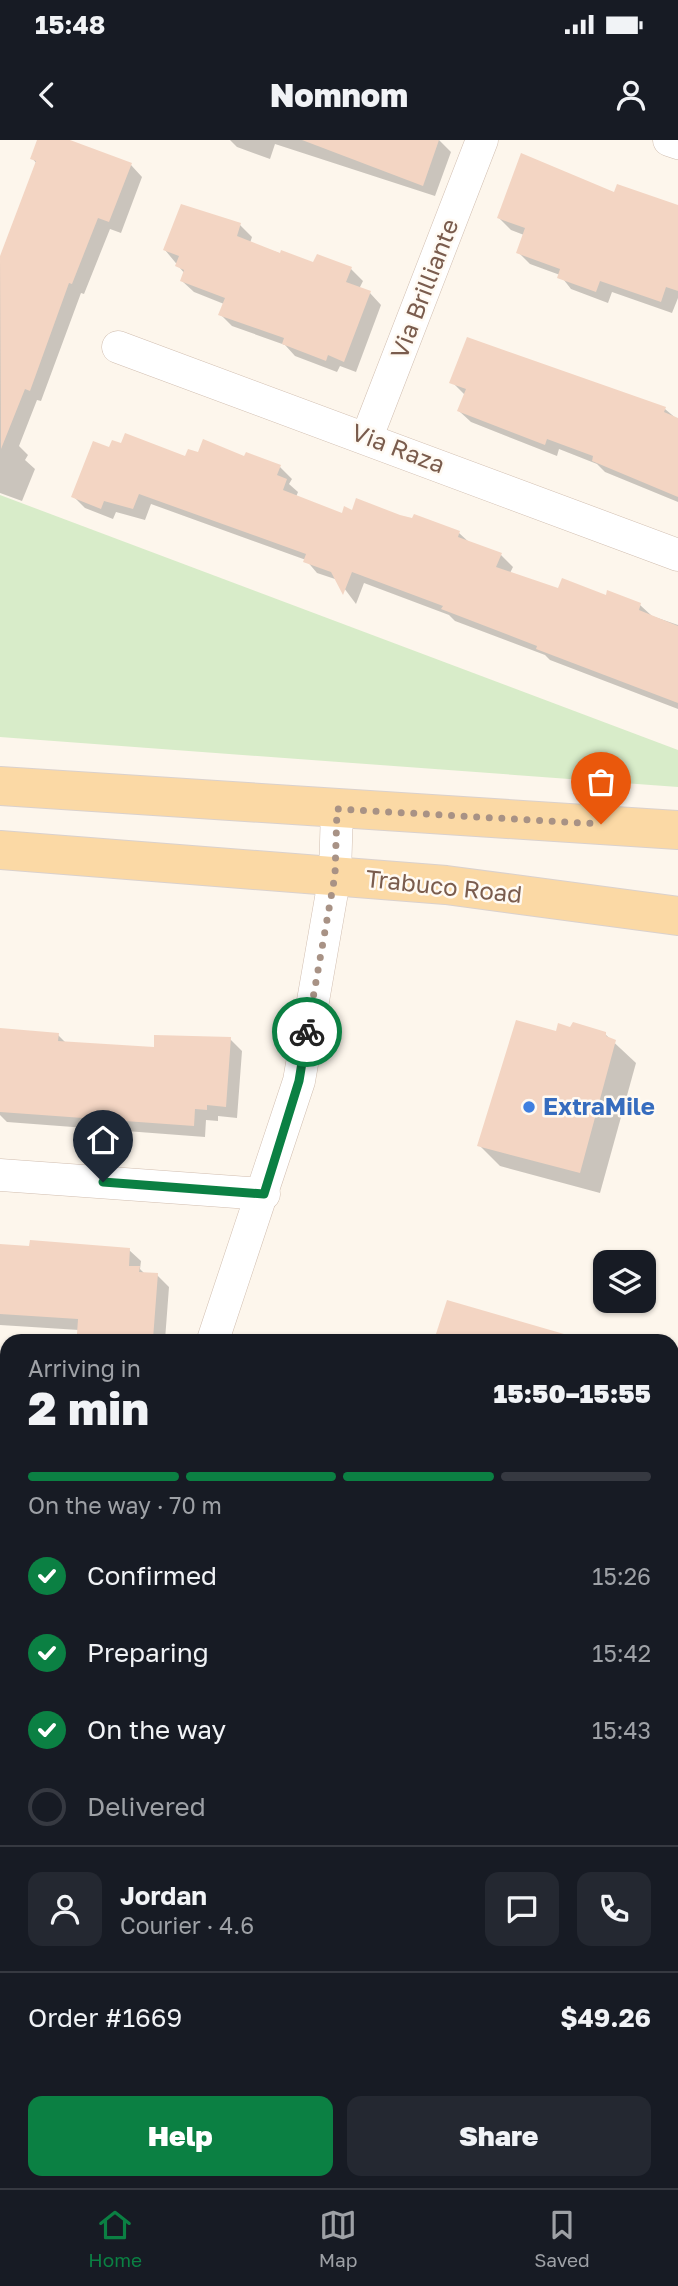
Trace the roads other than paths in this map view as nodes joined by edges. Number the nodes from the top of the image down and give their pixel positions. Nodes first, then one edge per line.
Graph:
1 (482, 140) edge
2 (669, 140) edge
3 (678, 143) edge
4 (118, 347) dead end
5 (367, 437) junction
6 (678, 555) edge
7 (0, 786) edge
8 (337, 809) junction
9 (678, 830) edge
10 (0, 850) edge
11 (335, 875) junction
12 (678, 916) edge
13 (0, 1175) edge
14 (264, 1194) junction
15 (215, 1334) edge

1 - 5 street, Via Brilliante
2 - 3 street
4 - 5 street, Via Raza
5 - 6 street, Via Raza
7 - 8 main road
8 - 9 main road
8 - 11 street
10 - 11 main road, Trabuco Road
11 - 12 main road, Trabuco Road
11 - 14 street
13 - 14 street
14 - 15 street

